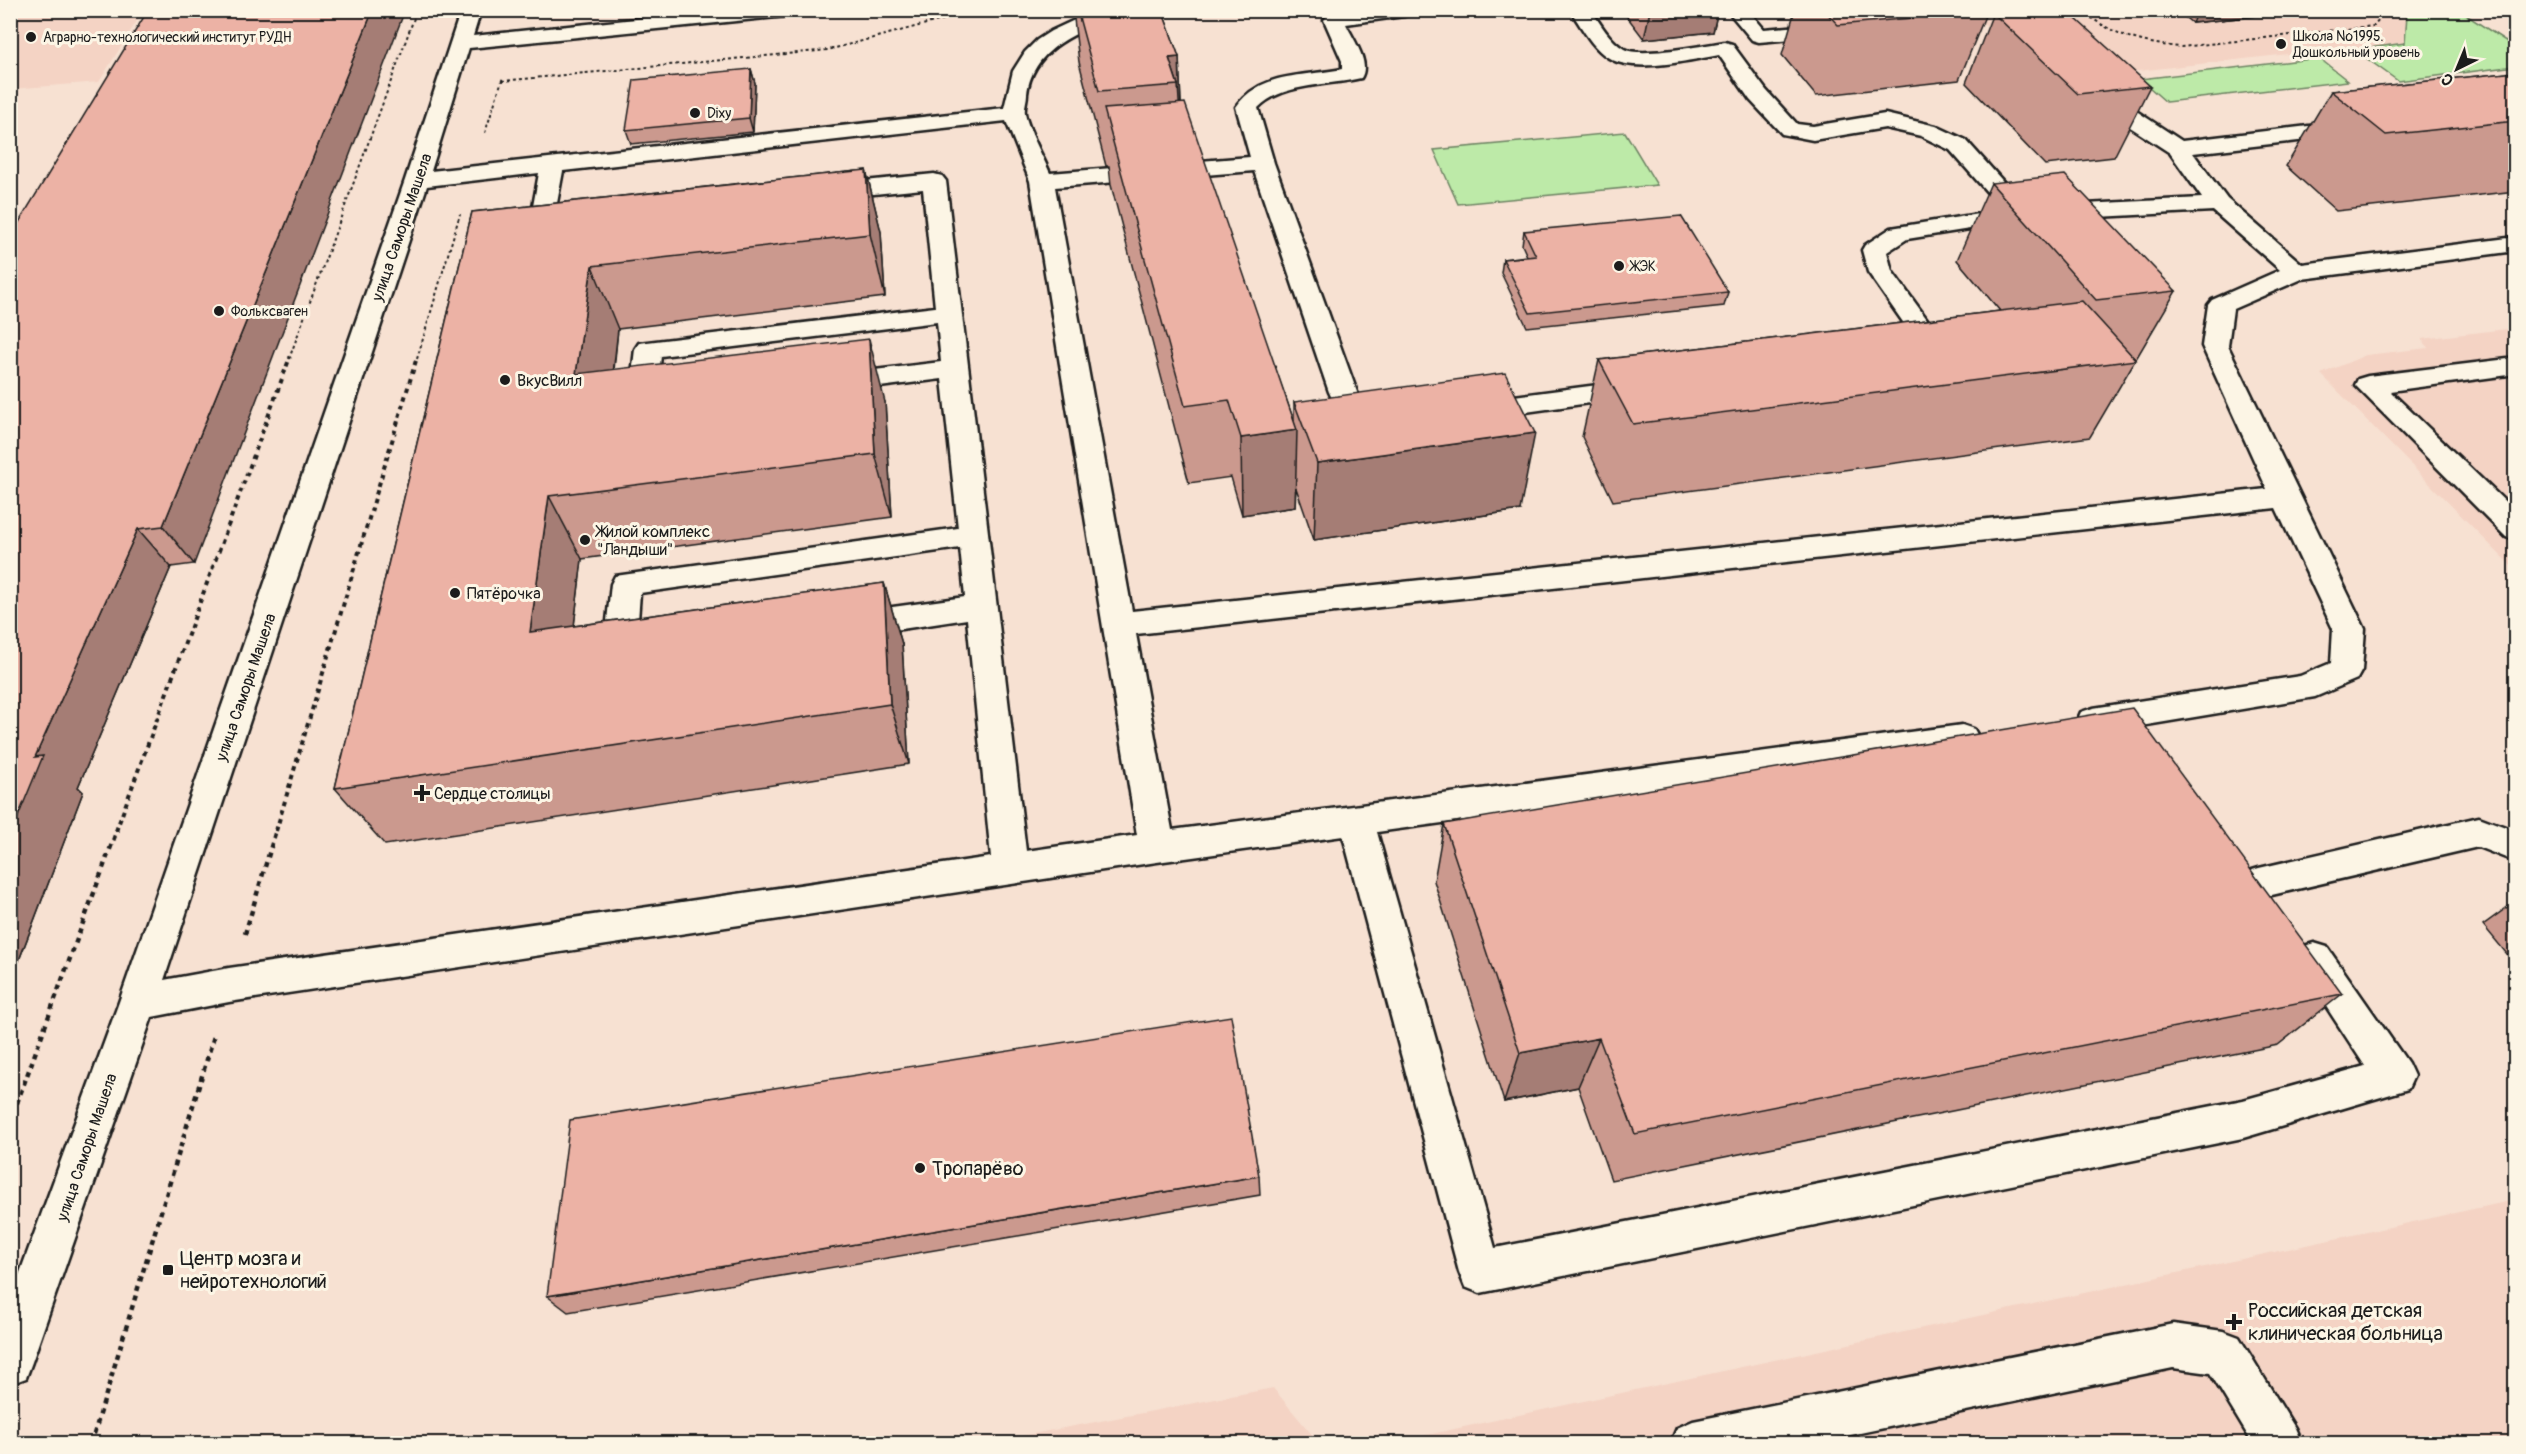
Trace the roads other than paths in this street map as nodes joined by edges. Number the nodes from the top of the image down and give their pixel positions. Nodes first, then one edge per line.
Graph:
1 (471, 10) edge
2 (787, 10) edge
3 (1115, 10) edge
4 (1404, 10) edge
5 (1580, 10) edge
6 (1737, 10) edge
7 (1331, 15) edge
8 (1857, 26) edge
9 (461, 43) junction
10 (2082, 85) edge
11 (1014, 113) junction
12 (2376, 125) edge
13 (2178, 148) junction
14 (1263, 164) junction
15 (552, 165) junction
16 (417, 180) junction
17 (1042, 181) junction
18 (803, 195) edge
19 (2219, 204) junction
20 (2020, 214) junction
21 (590, 218) edge
22 (2516, 244) edge
23 (2296, 272) junction
24 (948, 314) junction
25 (1887, 355) edge
26 (2516, 366) edge
27 (954, 369) junction
28 (1662, 385) edge
29 (804, 388) edge
30 (665, 405) edge
31 (1449, 414) edge
32 (1401, 421) edge
33 (2285, 498) junction
34 (2516, 530) edge
35 (973, 536) junction
36 (981, 606) junction
37 (1120, 624) junction
38 (817, 629) edge
39 (654, 653) edge
40 (2066, 724) edge
41 (1995, 734) edge
42 (1356, 819) junction
43 (1157, 847) junction
44 (2516, 847) edge
45 (1010, 869) junction
46 (138, 1002) junction
47 (10, 1362) edge
48 (1693, 1443) edge
49 (2279, 1443) edge

1 - 9 street, улица Саморы Машела
2 - 9 street
3 - 11 street
4 - 7 street
5 - 20 street
6 - 8 street
7 - 14 street
9 - 16 street, улица Саморы Машела
10 - 13 street
11 - 15 street
11 - 17 street
12 - 13 street
13 - 19 street
14 - 17 street
14 - 32 street
15 - 16 street
15 - 21 street
16 - 46 street, улица Саморы Машела
17 - 37 street
18 - 24 street
19 - 20 street
19 - 23 street
20 - 25 street
22 - 23 street
23 - 33 street
24 - 27 street
24 - 30 street
26 - 34 street
27 - 29 street
27 - 35 street
28 - 31 street
33 - 37 street
33 - 40 street
35 - 36 street
35 - 39 street
36 - 38 street
36 - 45 street
37 - 43 street
41 - 42 street
42 - 43 street
42 - 44 street
43 - 45 street
45 - 46 street
46 - 47 street, улица Саморы Машела
48 - 49 street

